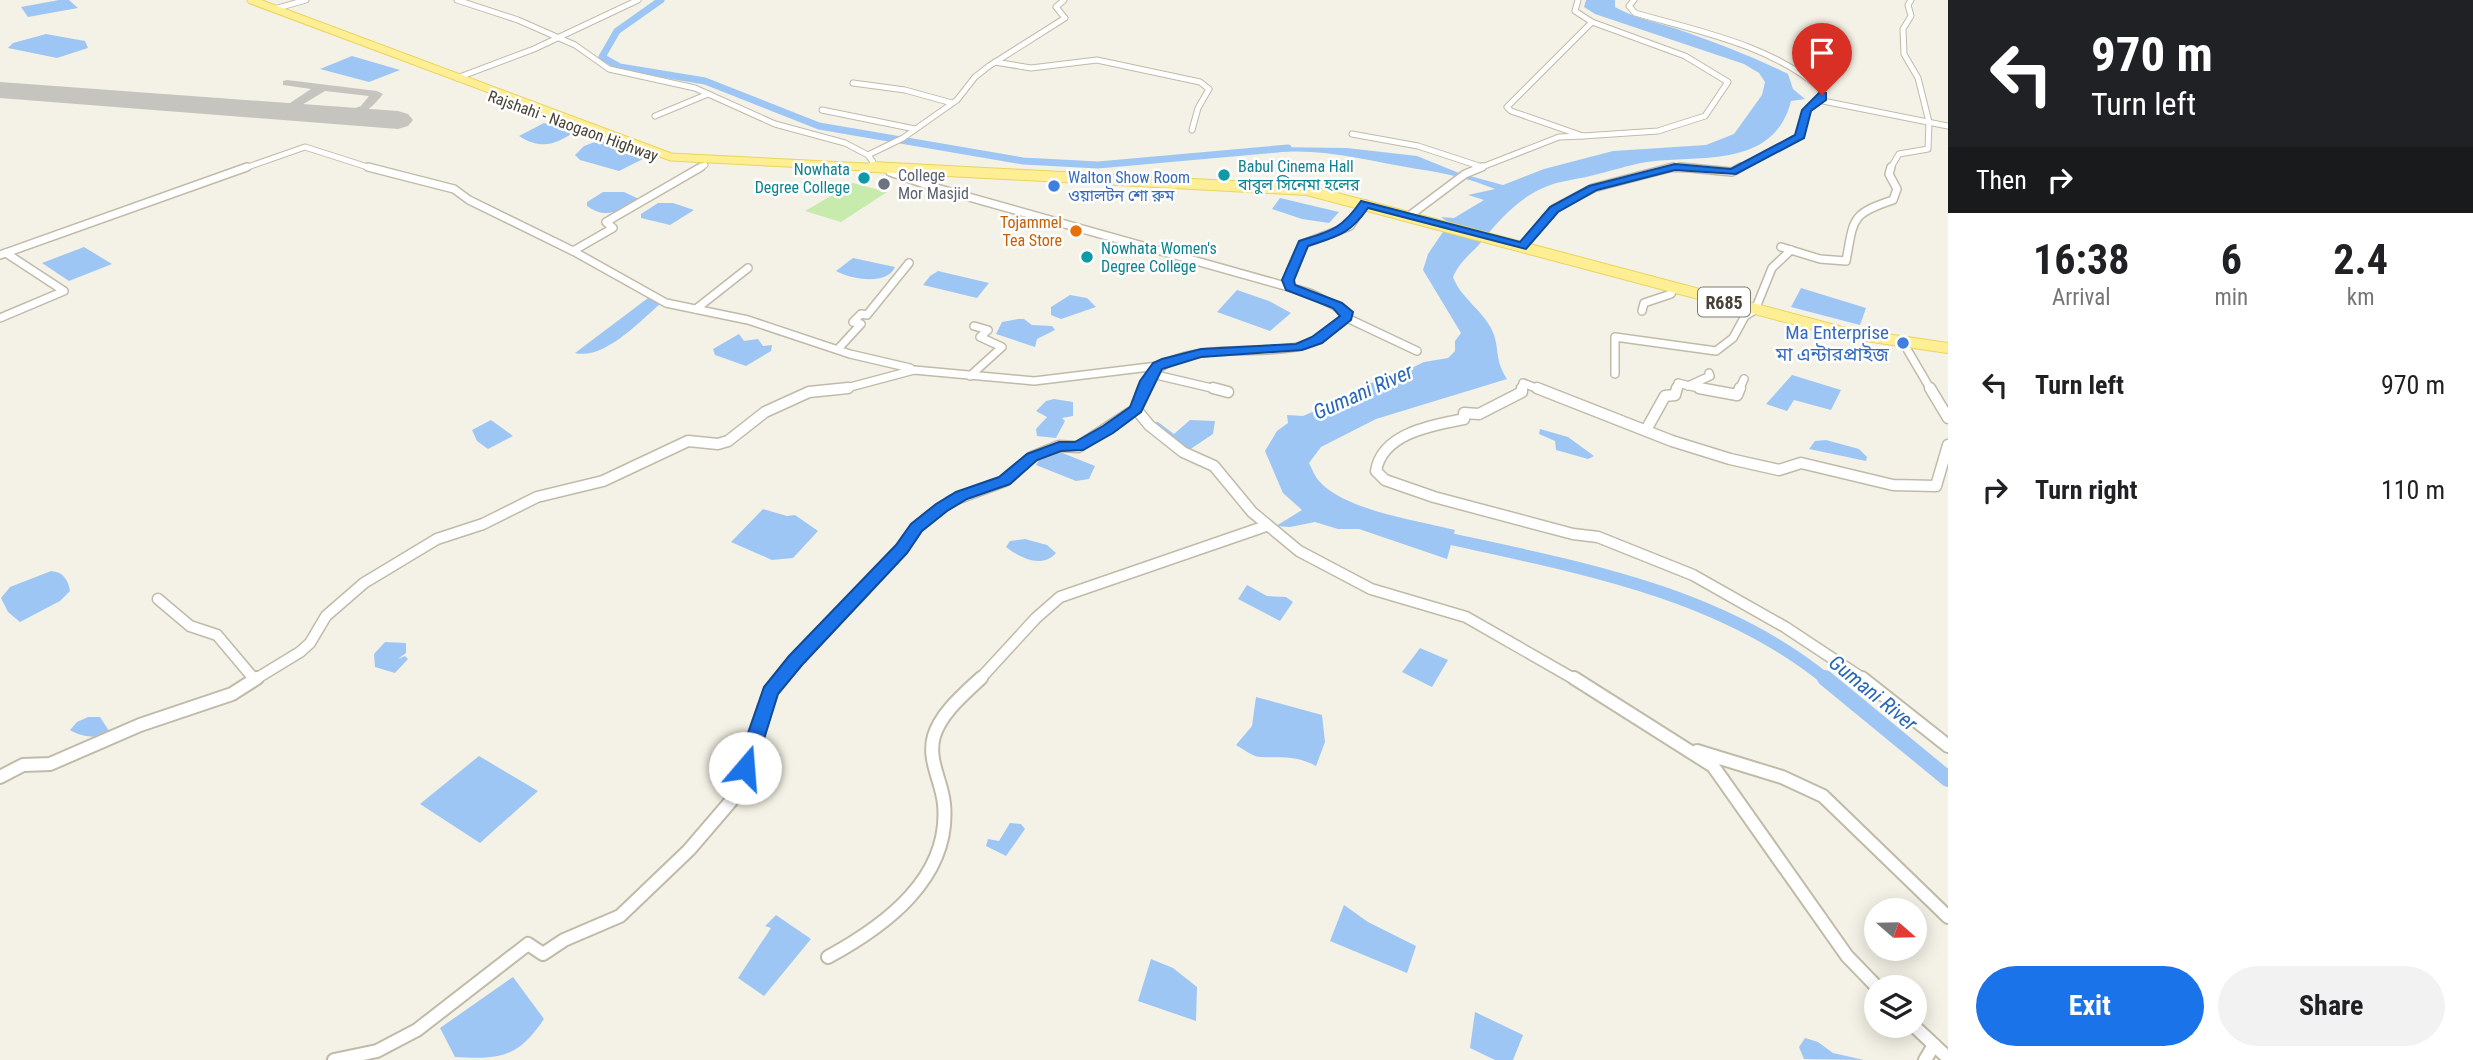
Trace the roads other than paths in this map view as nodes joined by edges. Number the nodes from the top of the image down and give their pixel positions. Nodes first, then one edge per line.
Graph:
1 (242, 0) edge
2 (251, 0) edge
3 (306, 0) edge
4 (457, 0) edge
5 (638, 0) edge
6 (1064, 0) edge
7 (1578, 0) edge
8 (1634, 0) edge
9 (1911, 0) edge
10 (274, 9) junction
11 (1592, 22) junction
12 (558, 38) junction
13 (995, 62) junction
14 (461, 81) junction
15 (853, 83) dead end
16 (708, 94) junction
17 (1821, 100) junction
18 (952, 103) junction
19 (822, 110) dead end
20 (655, 116) dead end
21 (1929, 122) junction
22 (1948, 126) edge
23 (915, 129) junction
24 (1192, 130) dead end
25 (1352, 134) dead end
26 (1584, 136) junction
27 (868, 155) junction
28 (705, 165) junction
29 (766, 166) junction
30 (1482, 167) junction
31 (870, 169) junction
32 (890, 172) junction
33 (941, 173) junction
34 (1365, 205) junction
35 (1409, 216) junction
36 (1503, 242) joint
37 (1522, 247) junction
38 (1781, 247) dead end
39 (1791, 250) junction
40 (573, 251) junction
41 (3, 254) edge
42 (909, 262) dead end
43 (748, 268) dead end
44 (1290, 287) junction
45 (1674, 288) junction
46 (696, 309) junction
47 (1755, 310) junction
48 (1642, 311) dead end
49 (0, 318) edge
50 (1346, 318) junction
51 (974, 326) dead end
52 (1904, 344) junction
53 (1948, 348) edge
54 (838, 349) junction
55 (1417, 351) dead end
56 (914, 370) junction
57 (1155, 370) junction
58 (1709, 373) dead end
59 (1615, 374) dead end
60 (970, 376) junction
61 (1744, 379) dead end
62 (1688, 386) junction
63 (1228, 391) dead end
64 (1136, 409) junction
65 (1948, 418) edge
66 (1646, 430) junction
67 (1948, 445) edge
68 (1266, 526) junction
69 (158, 599) dead end
70 (255, 680) junction
71 (1948, 746) edge
72 (1689, 748) junction
73 (0, 778) edge
74 (1948, 917) edge
75 (828, 957) dead end
76 (1865, 975) edge
77 (1927, 1038) edge
78 (1934, 1045) junction
79 (1948, 1058) edge
80 (334, 1060) edge
81 (1925, 1060) edge

1 - 14 main road, Rajshahi - Naogaon Highway / R685
2 - 10 main road, Rajshahi - Naogaon Highway / R685
3 - 10 street
4 - 12 street
5 - 12 street
6 - 13 street
7 - 11 street
8 - 17 street
9 - 21 street
10 - 14 main road, Rajshahi - Naogaon Highway / R685
11 - 26 street
11 - 26 street
12 - 14 street
12 - 16 street
13 - 18 street
13 - 24 street
14 - 28 main road, Rajshahi - Naogaon Highway / R685
14 - 29 main road, Rajshahi - Naogaon Highway / R685
15 - 18 street
16 - 20 street
16 - 27 street
17 - 21 street
17 - 37 street
18 - 23 street
19 - 23 street
21 - 22 street
21 - 39 street
23 - 27 street
25 - 30 street
26 - 30 street
27 - 31 street
28 - 29 main road, Rajshahi - Naogaon Highway / R685
28 - 40 street
29 - 31 main road, Rajshahi - Naogaon Highway / R685
29 - 32 main road, Rajshahi - Naogaon Highway / R685
30 - 35 street
31 - 33 main road, Rajshahi - Naogaon Highway / R685
32 - 33 main road, Rajshahi - Naogaon Highway / R685
32 - 44 street
33 - 34 main road, Rajshahi - Naogaon Highway / R685
34 - 35 main road, Rajshahi - Naogaon Highway / R685
34 - 44 street
35 - 36 main road, Rajshahi - Naogaon Highway / R685
36 - 37 main road, R685
37 - 45 main road, R685
38 - 39 street
39 - 47 street
40 - 41 street
40 - 46 street
41 - 49 street
42 - 54 street
43 - 46 street
44 - 50 street
45 - 47 main road, R685
45 - 48 street
46 - 54 street
47 - 52 main road, R685
47 - 59 street
50 - 55 street
50 - 57 street
51 - 60 street
52 - 53 main road, R685
52 - 65 street
54 - 56 street
56 - 60 street
56 - 70 street
57 - 60 street
57 - 63 street
57 - 64 street
58 - 62 street
61 - 62 street
62 - 66 street
64 - 68 street
64 - 80 street
66 - 67 street
66 - 71 street
68 - 72 street
68 - 75 street
69 - 70 street
70 - 73 street
72 - 74 street
72 - 76 street
77 - 78 street
78 - 79 street
78 - 81 street

